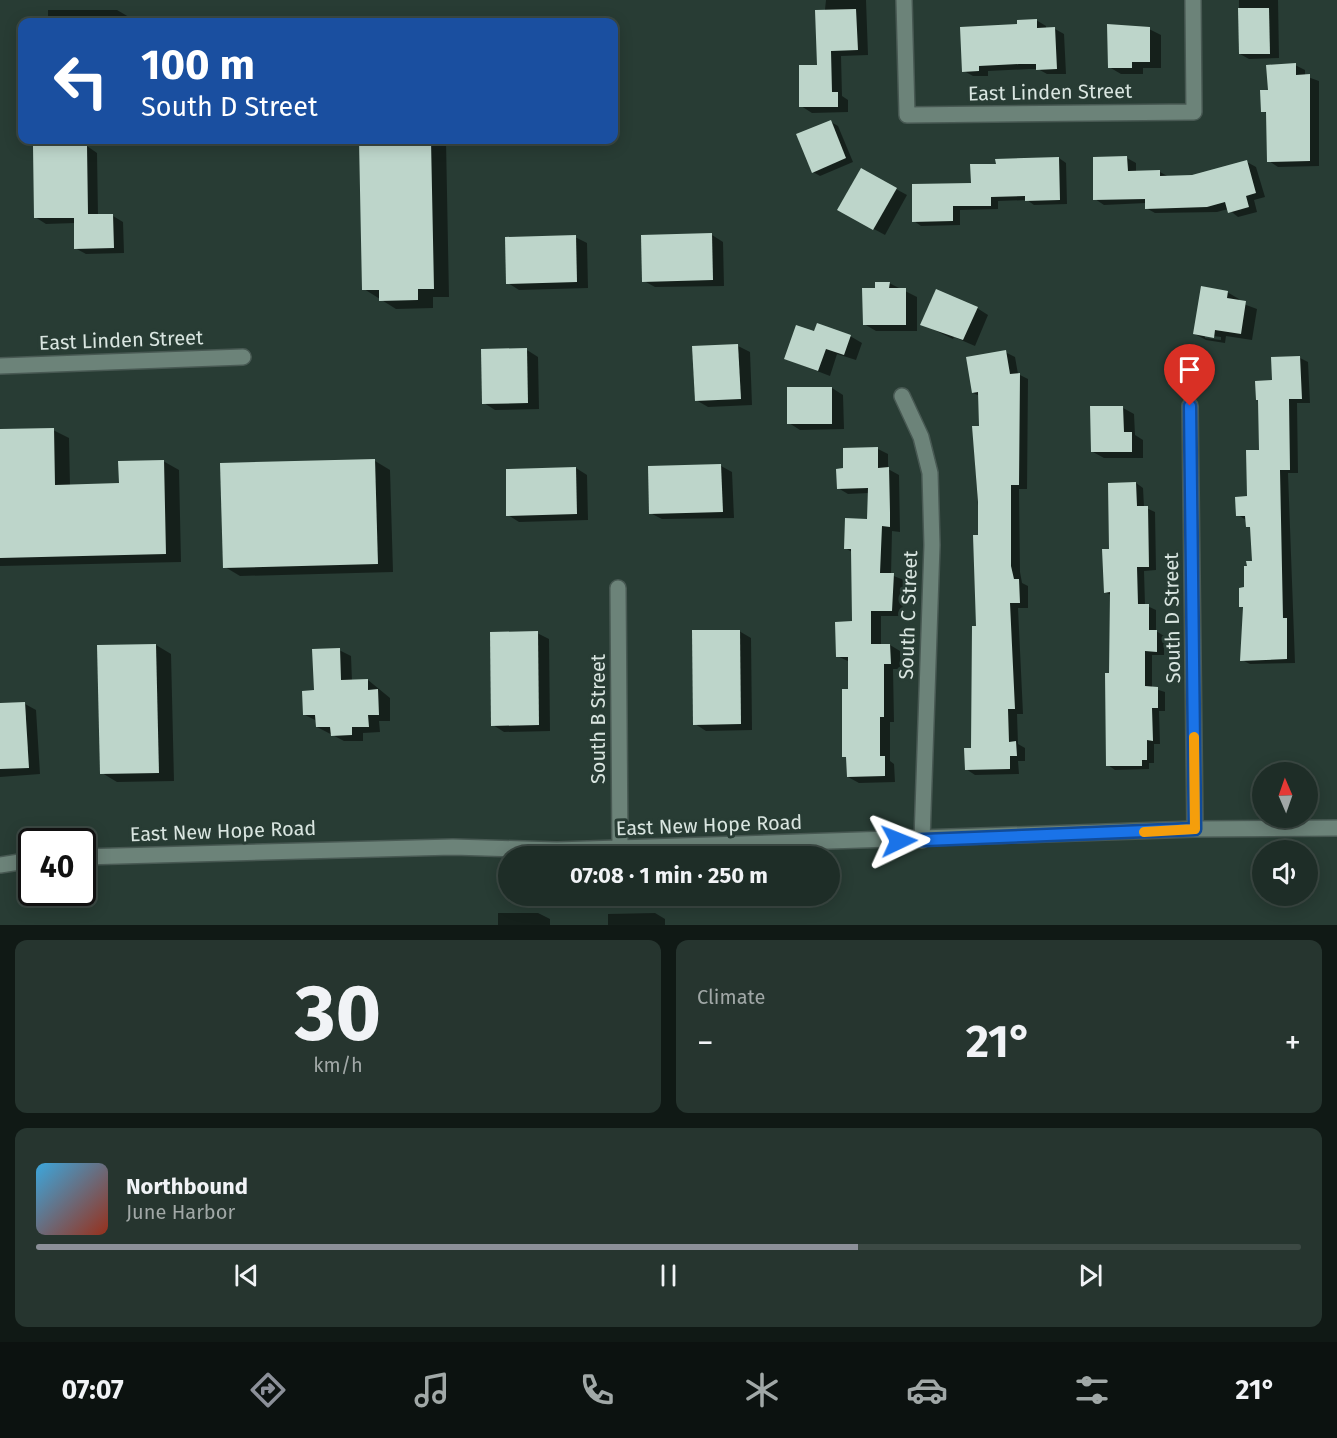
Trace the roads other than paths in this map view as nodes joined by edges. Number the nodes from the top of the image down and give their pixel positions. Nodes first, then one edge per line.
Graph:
1 (904, 0) edge
2 (1192, 0) edge
3 (243, 357) dead end
4 (0, 366) edge
5 (902, 396) dead end
6 (1190, 406) dead end
7 (618, 588) dead end
8 (1337, 828) edge
9 (1195, 829) junction
10 (922, 840) junction
11 (620, 846) edge
12 (721, 846) edge
13 (498, 848) edge
14 (96, 857) edge
15 (18, 862) edge
16 (0, 865) edge

1 - 2 street, East Linden Street
3 - 4 street, East Linden Street
5 - 10 street, South C Street
6 - 9 street, South D Street
7 - 11 street, South B Street
8 - 9 street, East New Hope Road
9 - 10 street, East New Hope Road
10 - 12 street, East New Hope Road
13 - 14 street, East New Hope Road
15 - 16 street

